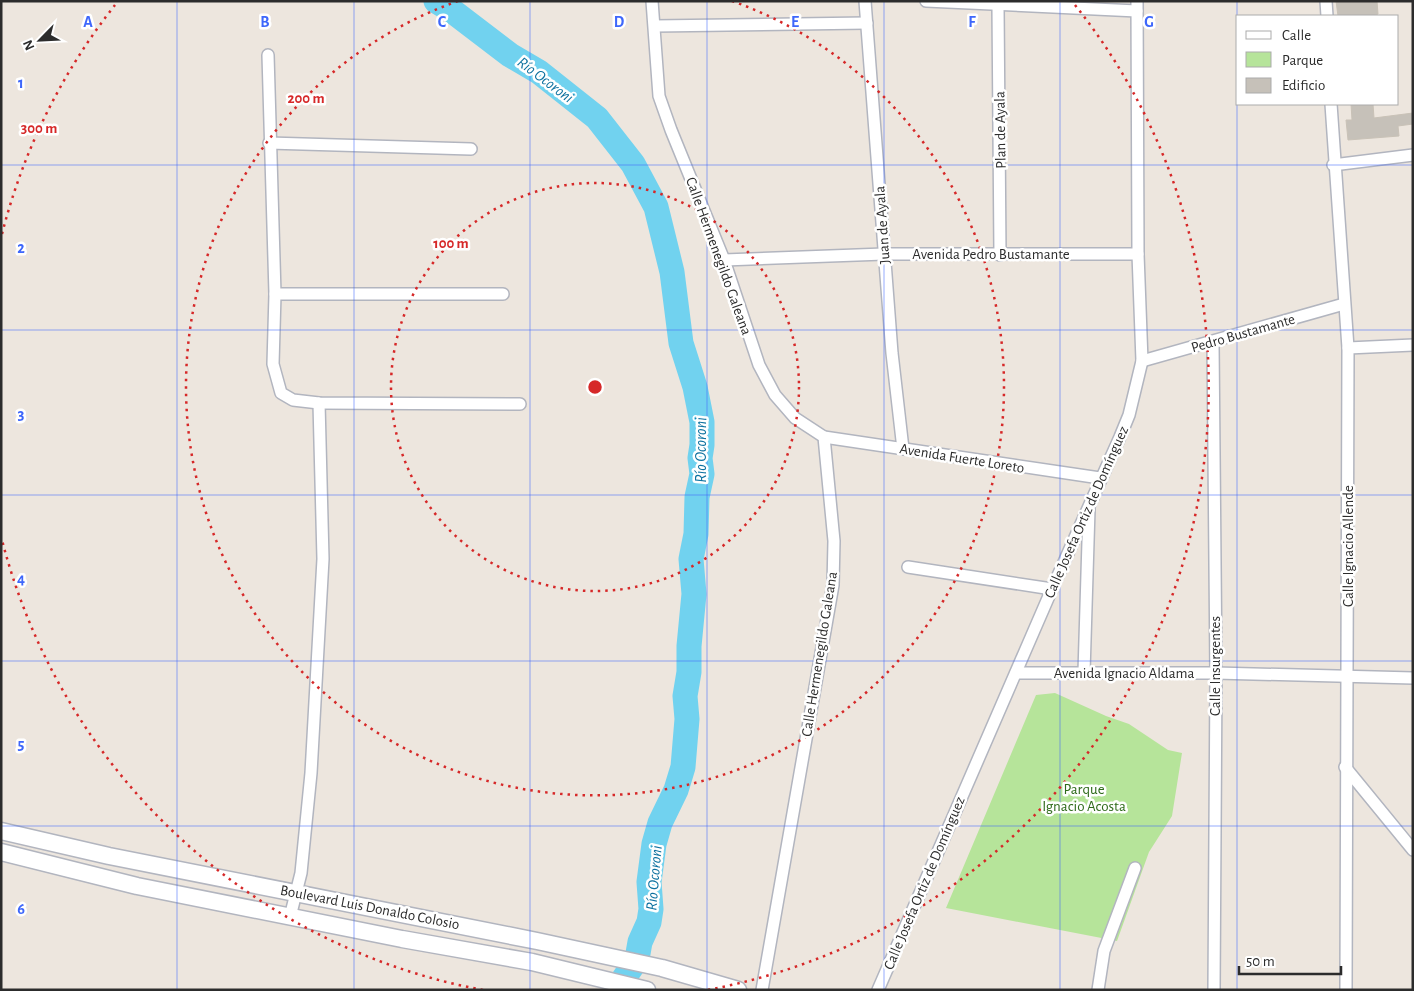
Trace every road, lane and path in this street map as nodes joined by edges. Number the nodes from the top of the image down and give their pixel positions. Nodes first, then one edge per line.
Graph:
1 (652, 1) edge
2 (865, 1) edge
3 (926, 1) edge
4 (1326, 1) edge
5 (998, 6) junction
6 (1137, 6) edge
7 (1327, 15) edge
8 (867, 23) junction
9 (655, 26) junction
10 (268, 55) dead end
11 (1331, 105) edge
12 (270, 143) junction
13 (471, 149) dead end
14 (1413, 156) edge
15 (1333, 166) junction
16 (884, 254) junction
17 (1138, 254) junction
18 (1000, 255) junction
19 (724, 260) junction
20 (275, 294) junction
21 (503, 294) dead end
22 (1344, 304) junction
23 (1213, 343) junction
24 (1413, 345) edge
25 (1348, 348) junction
26 (1142, 362) junction
27 (318, 403) junction
28 (520, 404) dead end
29 (824, 437) junction
30 (902, 449) junction
31 (1100, 478) junction
32 (1089, 503) junction
33 (908, 567) dead end
34 (1052, 589) junction
35 (1084, 672) junction
36 (1016, 673) junction
37 (1216, 673) junction
38 (1348, 676) junction
39 (1413, 678) edge
40 (1345, 766) junction
41 (1, 831) edge
42 (1413, 850) edge
43 (1, 852) edge
44 (1135, 868) dead end
45 (296, 894) junction
46 (290, 917) junction
47 (647, 990) edge
48 (738, 990) edge
49 (762, 990) edge
50 (878, 990) edge
51 (1098, 990) edge
52 (1214, 990) edge
53 (1346, 990) edge

1 - 9 street, Calle Hermenegildo Galeana
2 - 8 street, Juan de Ayala
3 - 5 street
4 - 7 street
5 - 6 street
5 - 18 street, Plan de Ayala
6 - 17 street, Calle Josefa Ortiz de Domínguez
8 - 9 street
8 - 16 street, Juan de Ayala
9 - 19 street, Calle Hermenegildo Galeana
10 - 12 street
11 - 15 street, Calle Ignacio Allende
12 - 13 street
12 - 20 street
14 - 15 street
15 - 22 street, Calle Ignacio Allende
16 - 18 street, Avenida Pedro Bustamante
16 - 19 street, Avenida Pedro Bustamante
16 - 30 street, Juan de Ayala
17 - 18 street, Avenida Pedro Bustamante
17 - 26 street, Calle Josefa Ortiz de Domínguez
19 - 29 street, Calle Hermenegildo Galeana
20 - 21 street
20 - 27 street
22 - 23 street, Pedro Bustamante
22 - 25 street, Calle Ignacio Allende
23 - 26 street, Pedro Bustamante
23 - 37 street, Calle Insurgentes
24 - 25 street
25 - 38 street, Calle Ignacio Allende
26 - 31 street, Calle Josefa Ortiz de Domínguez
27 - 28 street
27 - 45 street
29 - 30 street, Avenida Fuerte Loreto
29 - 49 street, Calle Hermenegildo Galeana
30 - 31 street, Avenida Fuerte Loreto
31 - 32 street, Calle Josefa Ortiz de Domínguez
32 - 34 street, Calle Josefa Ortiz de Domínguez
32 - 35 street
33 - 34 street
34 - 36 street, Calle Josefa Ortiz de Domínguez
35 - 36 street, Avenida Ignacio Aldama
35 - 37 street, Avenida Ignacio Aldama
36 - 50 street, Calle Josefa Ortiz de Domínguez
37 - 38 street, Avenida Ignacio Aldama
37 - 52 street, Calle Insurgentes
38 - 39 street, Avenida Ignacio Aldama
38 - 40 street, Calle Ignacio Allende
40 - 42 street
40 - 53 street, Calle Ignacio Allende
41 - 45 main road, Boulevard Luis Donaldo Colosio
43 - 46 main road, Boulevard Luis Donaldo Colosio
44 - 51 street
45 - 46 street
45 - 48 main road, Boulevard Luis Donaldo Colosio
46 - 47 main road, Boulevard Luis Donaldo Colosio

